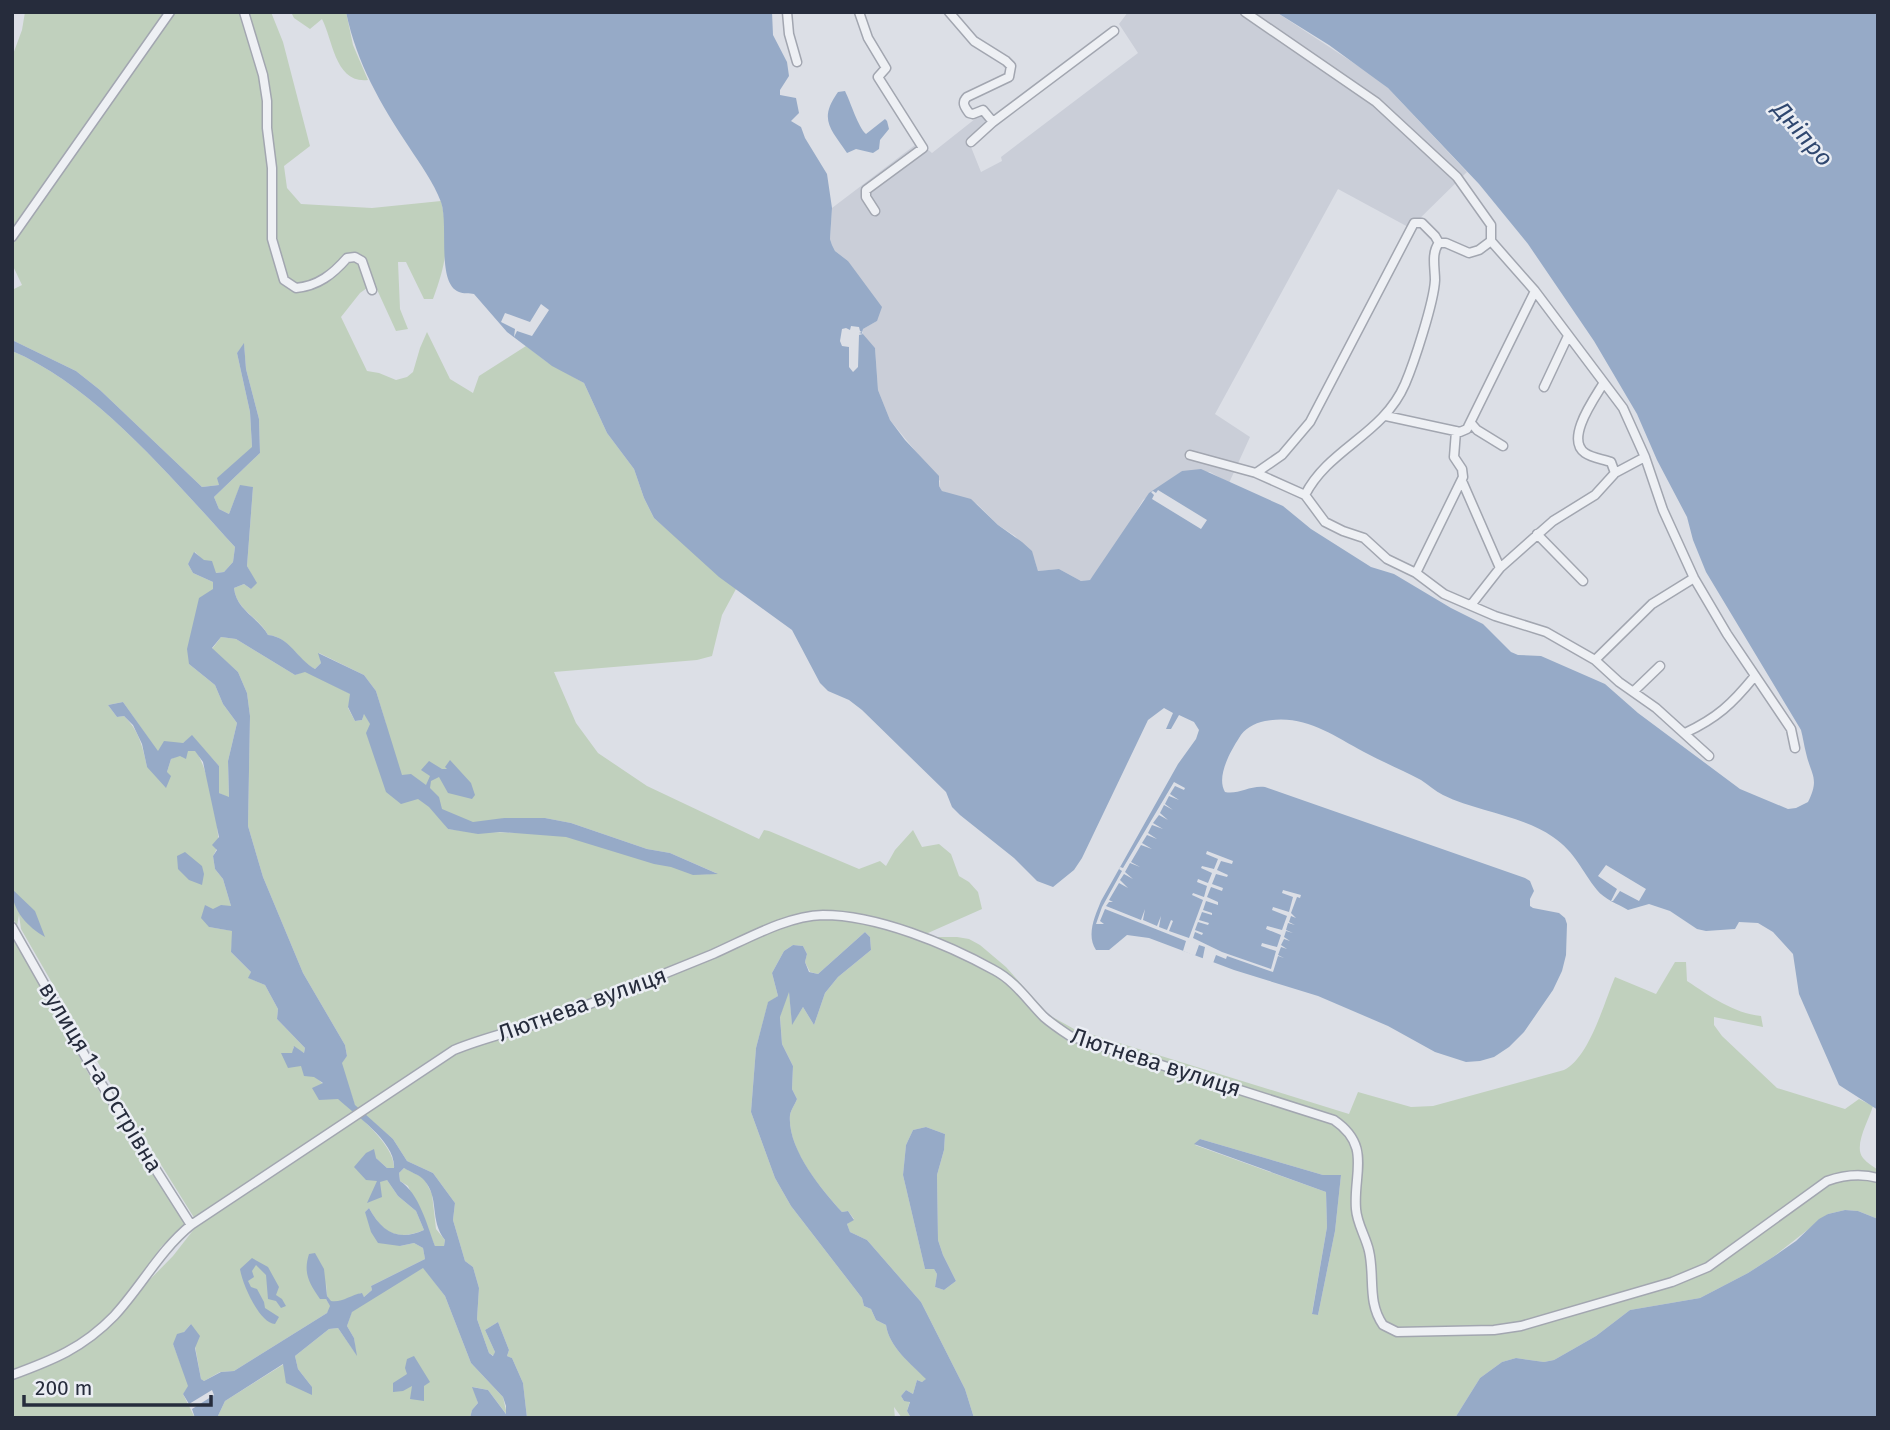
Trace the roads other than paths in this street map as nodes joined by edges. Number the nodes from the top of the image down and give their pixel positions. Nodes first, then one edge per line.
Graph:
1 (170, 12) edge
2 (244, 12) edge
3 (787, 12) edge
4 (859, 12) edge
5 (948, 12) edge
6 (1245, 12) edge
7 (1114, 31) dead end
8 (797, 62) dead end
9 (993, 122) junction
10 (971, 142) dead end
11 (875, 211) dead end
12 (12, 237) edge
13 (1491, 241) junction
14 (1439, 243) junction
15 (372, 290) dead end
16 (1535, 292) junction
17 (1568, 336) junction
18 (1603, 384) junction
19 (1544, 387) dead end
20 (1386, 416) junction
21 (1471, 423) junction
22 (1456, 431) junction
23 (1503, 446) dead end
24 (1190, 455) dead end
25 (1645, 457) junction
26 (1256, 473) junction
27 (1615, 473) junction
28 (1462, 481) junction
29 (1304, 495) junction
30 (1538, 534) junction
31 (1500, 568) junction
32 (1416, 573) junction
33 (1694, 578) junction
34 (1583, 581) dead end
35 (1472, 605) junction
36 (1595, 660) junction
37 (1660, 666) dead end
38 (1754, 677) junction
39 (1634, 691) junction
40 (1685, 733) junction
41 (1795, 748) dead end
42 (1709, 756) dead end
43 (12, 927) edge
44 (1878, 1178) edge
45 (191, 1225) junction
46 (12, 1375) edge

1 - 12 street
2 - 15 street
3 - 8 street
4 - 11 street
5 - 9 street
6 - 13 street
7 - 9 street
9 - 10 street
13 - 14 street
13 - 16 street
14 - 20 street
14 - 26 street
16 - 17 street
16 - 21 street
17 - 18 street
17 - 19 street
18 - 25 street
18 - 27 street
20 - 22 street
20 - 29 street
21 - 22 street
21 - 23 street
22 - 28 street
24 - 26 street
25 - 27 street
25 - 33 street
26 - 29 street
27 - 30 street
28 - 31 street
28 - 32 street
29 - 32 street
30 - 31 street
30 - 34 street
31 - 35 street
32 - 35 street
33 - 36 street
33 - 38 street
35 - 36 street
36 - 39 street
37 - 39 street
38 - 40 street
38 - 41 street
39 - 40 street
40 - 42 street
43 - 45 street, вулиця 1-а Острівна
44 - 45 street, Лютнева вулиця
45 - 46 street, Лютнева вулиця

